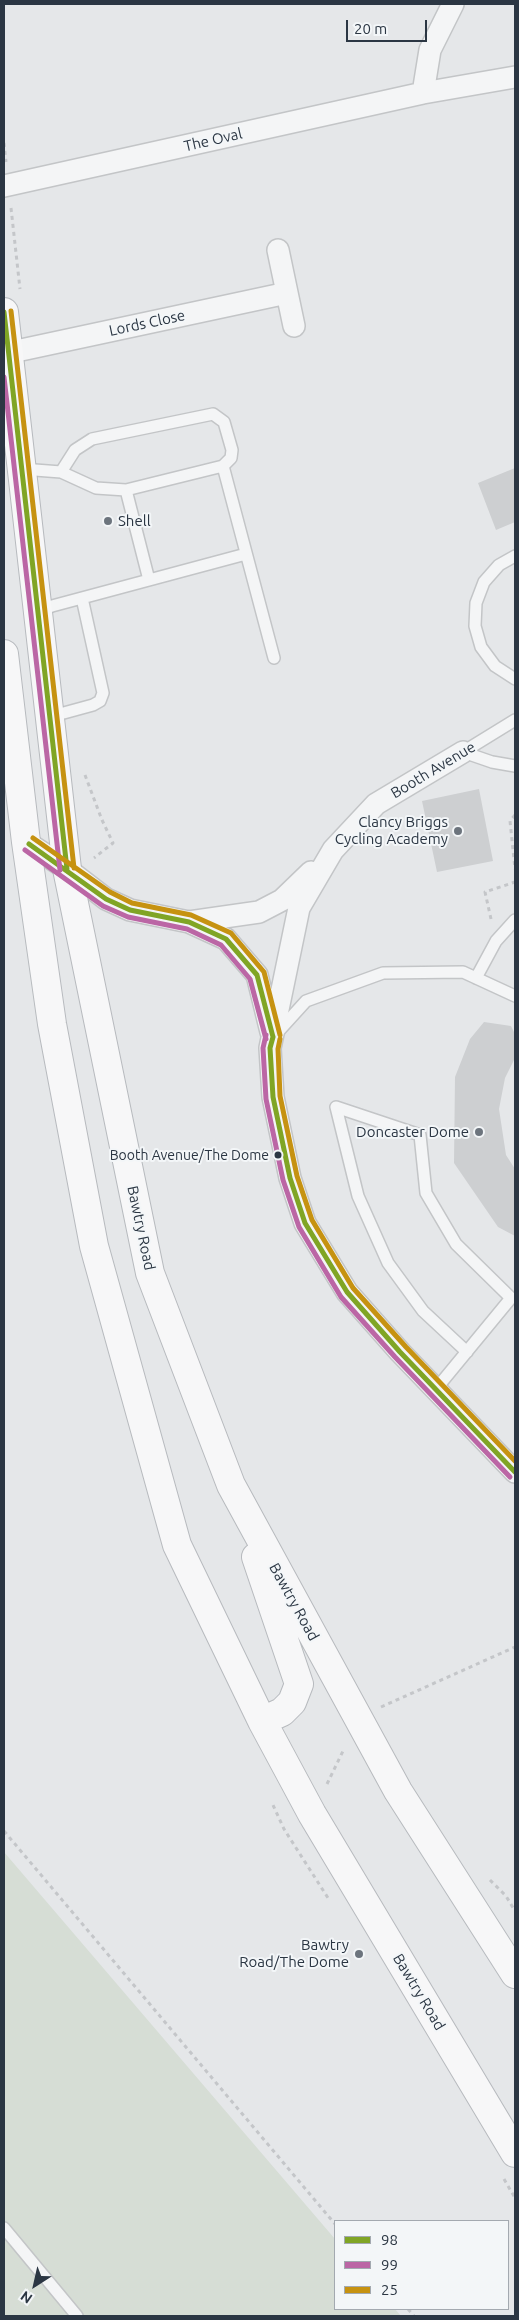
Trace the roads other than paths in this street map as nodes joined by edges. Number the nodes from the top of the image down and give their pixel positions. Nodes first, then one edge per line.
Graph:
1 (453, 4) edge
2 (515, 77) edge
3 (423, 93) junction
4 (4, 186) edge
5 (278, 250) dead end
6 (288, 293) junction
7 (4, 312) edge
8 (294, 326) dead end
9 (8, 353) junction
10 (224, 466) junction
11 (20, 469) junction
12 (61, 472) junction
13 (126, 490) junction
14 (246, 554) junction
15 (515, 556) edge
16 (149, 580) junction
17 (82, 598) junction
18 (37, 613) junction
19 (4, 654) edge
20 (274, 658) dead end
21 (515, 679) edge
22 (49, 717) junction
23 (515, 720) edge
24 (463, 752) junction
25 (515, 766) edge
26 (26, 842) junction
27 (333, 850) junction
28 (67, 869) junction
29 (515, 920) edge
30 (189, 922) junction
31 (476, 978) junction
32 (515, 996) edge
33 (273, 1037) junction
34 (466, 1352) junction
35 (436, 1389) junction
36 (515, 1472) edge
37 (231, 1485) junction
38 (262, 1721) junction
39 (515, 1974) edge
40 (515, 2153) edge
41 (4, 2228) edge
42 (77, 2316) edge

1 - 3 street
2 - 3 street, The Oval
3 - 4 street, The Oval
5 - 6 street
6 - 8 street
6 - 9 street, Lords Close
7 - 9 highway, Bawtry Road
9 - 11 highway, Bawtry Road
10 - 12 lane
10 - 13 lane
10 - 14 lane
11 - 12 lane
11 - 18 highway, Bawtry Road
12 - 13 lane
13 - 16 lane
14 - 16 lane
14 - 20 lane
15 - 21 lane
16 - 17 lane
17 - 18 lane
17 - 22 lane
18 - 22 highway, Bawtry Road
19 - 26 highway, Bawtry Road
22 - 28 highway, Bawtry Road
23 - 24 lane, Booth Avenue
24 - 25 lane
24 - 27 street, Booth Avenue
26 - 28 street
26 - 38 highway, Bawtry Road
27 - 30 street
27 - 33 street, Booth Avenue
28 - 30 street
28 - 37 highway, Bawtry Road
29 - 31 lane
30 - 33 street
31 - 32 lane
31 - 33 lane
33 - 35 street, Booth Avenue
34 - 34 lane
34 - 35 lane
35 - 36 street, Booth Avenue
37 - 38 highway
37 - 39 highway, Bawtry Road
38 - 40 highway, Bawtry Road
41 - 42 lane

